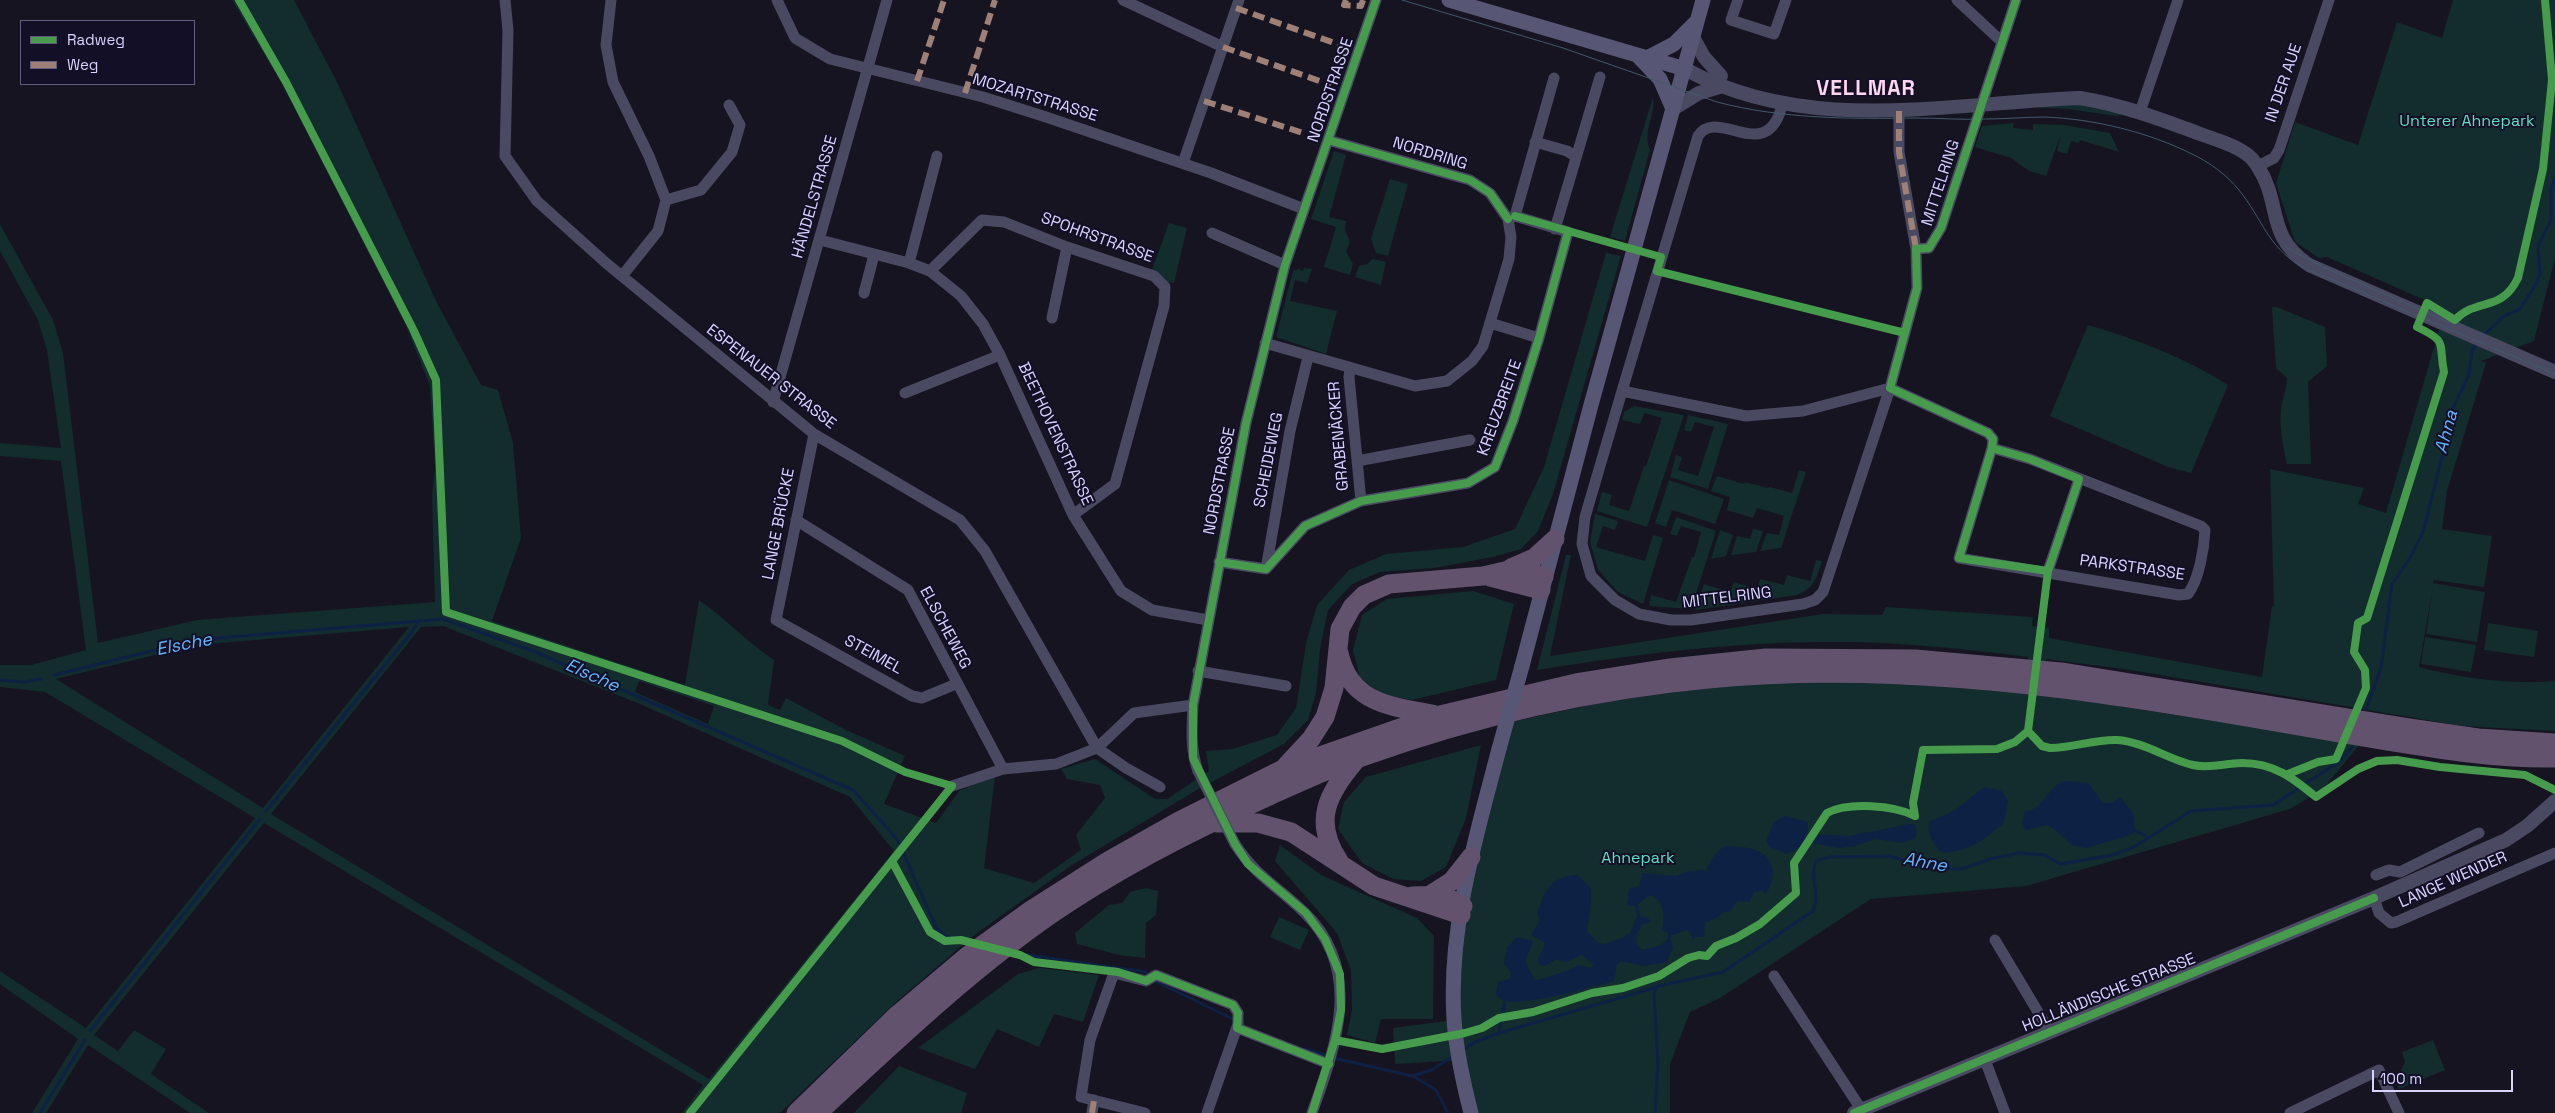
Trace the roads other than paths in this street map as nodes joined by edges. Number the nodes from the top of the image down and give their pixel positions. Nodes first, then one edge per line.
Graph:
1 (505, 0) edge
2 (611, 0) edge
3 (777, 0) edge
4 (887, 0) edge
5 (1123, 0) edge
6 (1239, 0) edge
7 (1376, 0) edge
8 (1449, 0) edge
9 (1703, 0) edge
10 (1738, 0) edge
11 (1786, 0) edge
12 (1957, 0) edge
13 (2016, 0) edge
14 (2178, 0) edge
15 (2329, 0) edge
16 (1694, 29) junction
17 (2002, 41) junction
18 (1223, 47) junction
19 (1642, 56) junction
20 (868, 69) junction
21 (1685, 69) junction
22 (1600, 77) dead end
23 (1554, 78) dead end
24 (1722, 81) junction
25 (1783, 102) junction
26 (729, 105) dead end
27 (1673, 110) junction
28 (1898, 111) junction
29 (1978, 111) junction
30 (2140, 112) junction
31 (1328, 140) junction
32 (1535, 142) junction
33 (937, 156) dead end
34 (1575, 156) junction
35 (1183, 163) junction
36 (2258, 166) junction
37 (666, 200) junction
38 (1304, 210) junction
39 (1511, 218) junction
40 (1555, 229) junction
41 (1212, 233) dead end
42 (820, 240) junction
43 (1067, 247) junction
44 (1916, 249) junction
45 (874, 255) junction
46 (909, 263) junction
47 (1285, 265) junction
48 (930, 271) junction
49 (622, 276) junction
50 (864, 294) dead end
51 (1052, 318) dead end
52 (1490, 324) junction
53 (1539, 338) junction
54 (1265, 343) junction
55 (1000, 355) junction
56 (1308, 357) junction
57 (1350, 369) junction
58 (2555, 372) edge
59 (1890, 388) junction
60 (1622, 391) junction
61 (905, 393) dead end
62 (773, 402) junction
63 (814, 434) junction
64 (1470, 440) dead end
65 (1992, 448) junction
66 (1356, 461) junction
67 (2079, 479) junction
68 (1361, 501) junction
69 (1073, 515) junction
70 (796, 520) junction
71 (1555, 539) junction
72 (1219, 562) junction
73 (1266, 569) junction
74 (2048, 571) junction
75 (1492, 574) junction
76 (1543, 583) junction
77 (776, 620) joint
78 (1208, 620) junction
79 (1338, 646) junction
80 (1198, 671) junction
81 (956, 684) junction
82 (1286, 686) dead end
83 (1192, 705) junction
84 (1440, 715) junction
85 (2555, 743) edge
86 (1096, 748) junction
87 (1357, 758) junction
88 (2555, 758) edge
89 (1003, 769) junction
90 (1283, 770) junction
91 (952, 786) dead end
92 (1160, 787) dead end
93 (2550, 805) edge
94 (1208, 823) junction
95 (2479, 833) dead end
96 (2555, 853) edge
97 (1471, 857) junction
98 (1345, 867) junction
99 (2376, 875) dead end
100 (1430, 895) junction
101 (1408, 896) junction
102 (2374, 898) junction
103 (1462, 910) junction
104 (1995, 940) dead end
105 (1774, 976) dead end
106 (1238, 1022) junction
107 (2050, 1032) junction
108 (1985, 1060) junction
109 (1329, 1064) junction
110 (1094, 1100) junction
111 (1858, 1111) edge
112 (796, 1113) edge
113 (818, 1113) edge
114 (1092, 1113) edge
115 (1145, 1113) edge
116 (1207, 1113) edge
117 (1312, 1113) edge
118 (1471, 1113) edge
119 (2005, 1113) edge
120 (2290, 1113) edge
121 (2399, 1113) edge

1 - 49 street, ESPENAUER STRASSE
2 - 37 street
3 - 20 street, MOZARTSTRASSE
4 - 20 street, HÄNDELSTRASSE
5 - 18 street
6 - 18 street
7 - 31 street, NORDSTRASSE
8 - 19 main road
9 - 16 main road
10 - 11 street
12 - 17 street
13 - 17 street
14 - 30 street
15 - 36 street, IN DER AUE
16 - 19 main road
16 - 21 main road
16 - 24 street
17 - 29 street
18 - 35 street
19 - 21 main road
19 - 27 main road
20 - 35 street, MOZARTSTRASSE
20 - 42 street, HÄNDELSTRASSE
21 - 24 street
21 - 27 main road
22 - 34 street
23 - 32 street
24 - 25 street
24 - 27 street
25 - 28 street
25 - 60 street, MITTELRING
26 - 37 street
27 - 71 main road
28 - 29 street
28 - 44 street, MITTELRING
29 - 30 street
29 - 44 street, MITTELRING
30 - 36 street
31 - 38 street, NORDSTRASSE
31 - 39 street, NORDRING
32 - 34 street
32 - 39 street
33 - 46 street
34 - 40 street
35 - 38 street, MOZARTSTRASSE
36 - 58 street
37 - 49 street
38 - 47 street, NORDSTRASSE
39 - 40 street
39 - 52 street, NORDRING
40 - 53 street, KREUZBREITE
41 - 47 street
42 - 45 street, BEETHOVENSTRASSE
42 - 62 street, HÄNDELSTRASSE
43 - 48 street, SPOHRSTRASSE
43 - 51 street
43 - 69 street, SPOHRSTRASSE
44 - 59 street, MITTELRING
45 - 46 street, BEETHOVENSTRASSE
45 - 50 street
46 - 48 street, BEETHOVENSTRASSE
47 - 54 street, NORDSTRASSE
48 - 55 street, BEETHOVENSTRASSE
49 - 62 street, ESPENAUER STRASSE
52 - 53 street
52 - 57 street, NORDRING
53 - 68 street, KREUZBREITE
54 - 56 street, NORDRING
54 - 72 street, NORDSTRASSE
55 - 61 street
55 - 69 street, BEETHOVENSTRASSE
56 - 57 street, NORDRING
56 - 73 street, SCHEIDEWEG
57 - 66 street, GRABENÄCKER
59 - 60 street
59 - 60 street, MITTELRING
59 - 65 street
62 - 63 street, ESPENAUER STRASSE
63 - 70 street, LANGE BRÜCKE
63 - 86 street, ESPENAUER STRASSE
64 - 66 street
65 - 67 street, PARKSTRASSE
65 - 74 street, PARKSTRASSE
66 - 68 street, GRABENÄCKER
67 - 74 street
67 - 74 street, PARKSTRASSE
68 - 73 street, KREUZBREITE
69 - 78 street, BEETHOVENSTRASSE
70 - 77 street, LANGE BRÜCKE
70 - 81 street, ELSCHEWEG
71 - 75 highway
71 - 76 main road
72 - 73 street
72 - 78 street, NORDSTRASSE
75 - 76 highway
75 - 79 highway
76 - 97 main road, bridge
77 - 81 street, STEIMEL
78 - 80 street, NORDSTRASSE
79 - 84 highway
79 - 90 highway
80 - 82 street
80 - 83 street, NORDSTRASSE
81 - 89 street, ELSCHEWEG
83 - 86 street
83 - 109 street, NORDSTRASSE, bridge
84 - 85 highway
84 - 90 highway
86 - 89 street
86 - 92 street, ESPENAUER STRASSE
87 - 88 highway
87 - 94 highway
87 - 98 highway
89 - 91 street
90 - 112 highway
93 - 102 street, HOLLÄNDISCHE STRASSE
94 - 98 highway
94 - 113 highway
95 - 99 street
96 - 102 street, LANGE WENDER
97 - 100 highway
97 - 103 main road
98 - 101 highway
100 - 101 highway
100 - 103 highway
101 - 103 highway
102 - 107 street, HOLLÄNDISCHE STRASSE
103 - 118 main road
104 - 107 street
105 - 111 street, HOLLÄNDISCHE STRASSE
106 - 109 street
106 - 110 street
106 - 116 street
107 - 108 street, HOLLÄNDISCHE STRASSE
108 - 111 street, HOLLÄNDISCHE STRASSE
108 - 119 street
109 - 117 street, NORDSTRASSE
110 - 114 street
110 - 115 street
120 - 121 street

